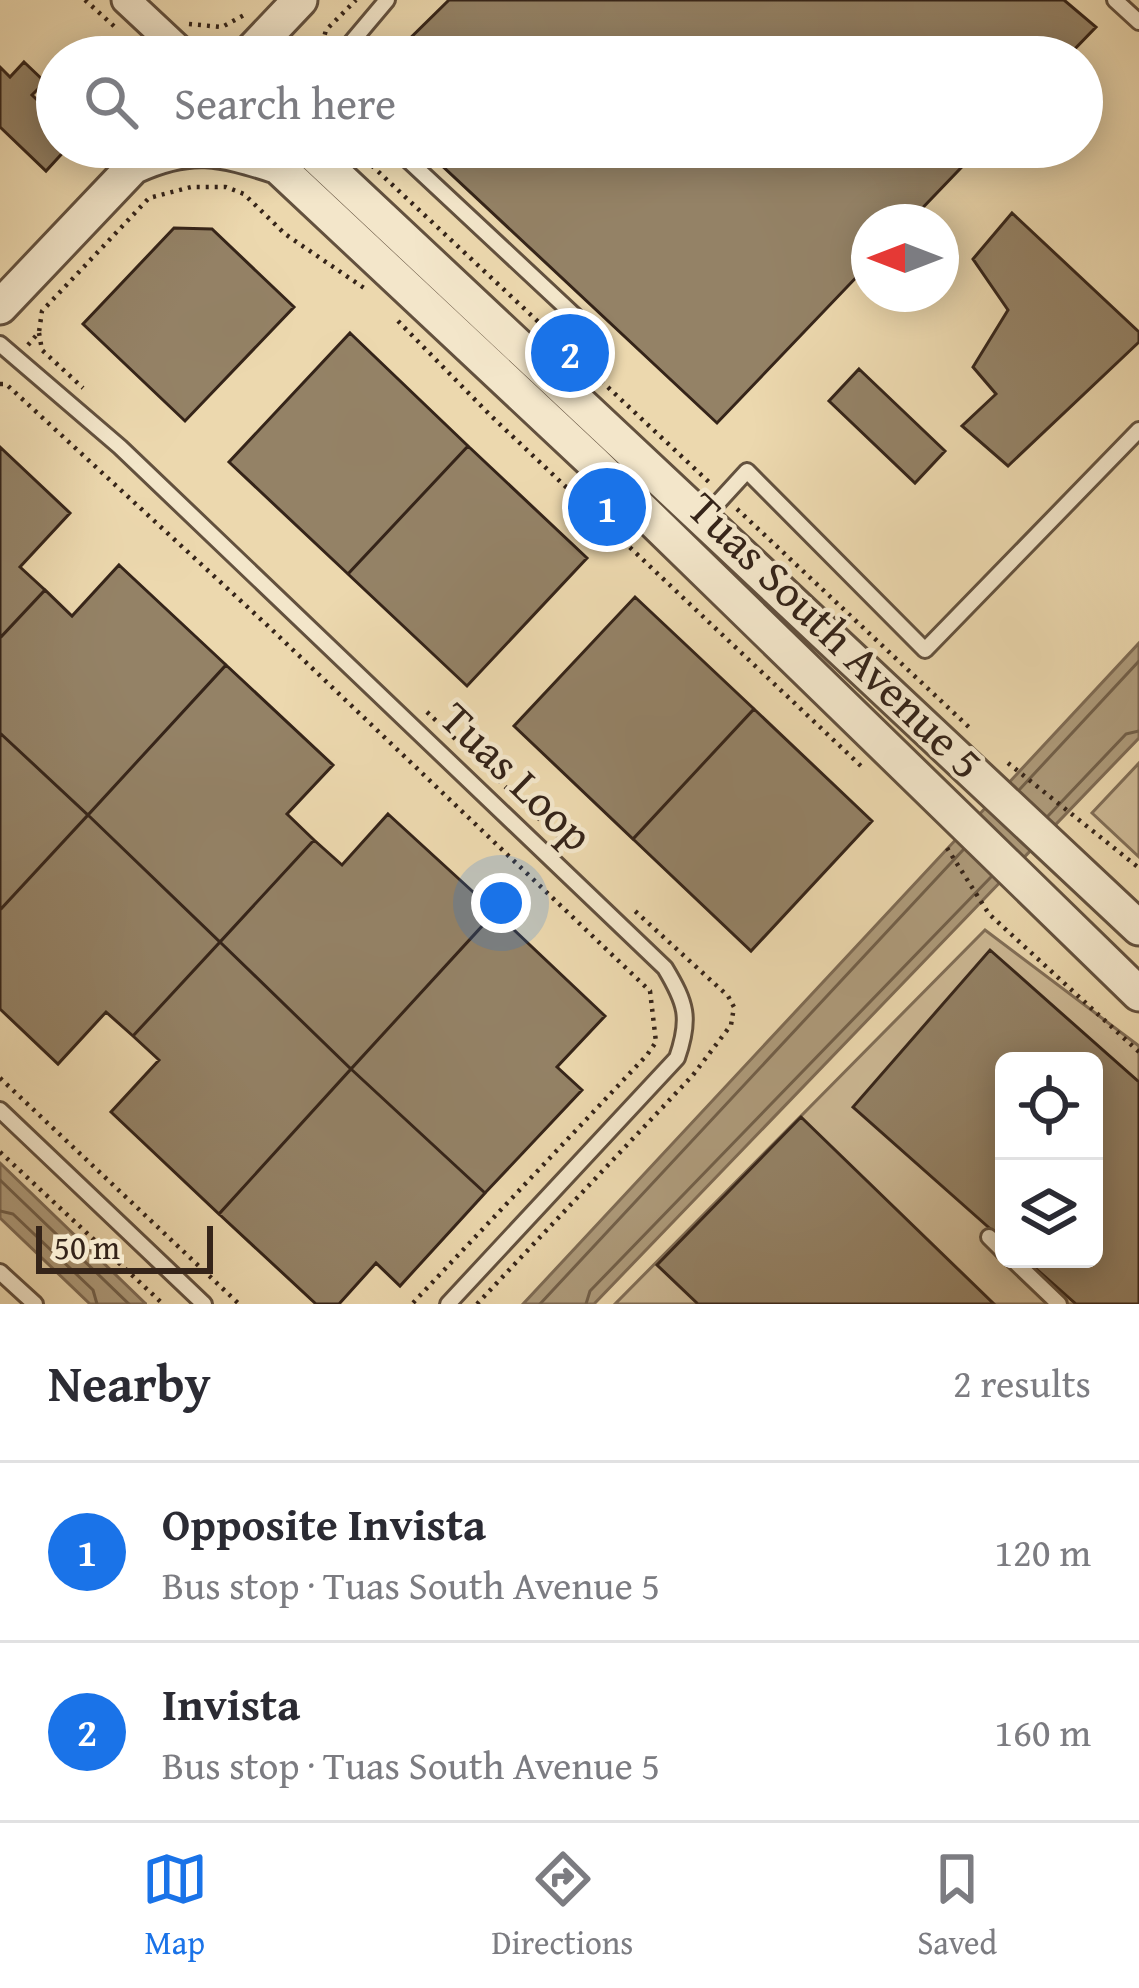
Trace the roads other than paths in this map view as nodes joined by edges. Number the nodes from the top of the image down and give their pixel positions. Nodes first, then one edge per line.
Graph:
1 (126, 0) edge
2 (387, 0) edge
3 (1115, 0) edge
4 (283, 4) edge
5 (1139, 22) edge
6 (165, 36) edge
7 (261, 36) edge
8 (282, 36) edge
9 (357, 36) edge
10 (129, 168) edge
11 (133, 168) edge
12 (279, 168) edge
13 (330, 168) edge
14 (416, 168) edge
15 (126, 171) junction
16 (0, 307) edge
17 (589, 329) dead end
18 (0, 344) edge
19 (1139, 430) edge
20 (713, 508) junction
21 (1139, 928) edge
22 (1139, 994) edge
23 (0, 1110) edge
24 (988, 1238) dead end
25 (995, 1244) edge
26 (1022, 1268) edge
27 (0, 1272) edge
28 (34, 1304) edge
29 (204, 1304) edge
30 (448, 1304) edge
31 (1060, 1304) edge

1 - 6 street
2 - 9 lane
3 - 5 lane
4 - 7 street
4 - 8 street
10 - 15 street
11 - 15 street
12 - 22 street, Tuas South Avenue 5
13 - 20 street, Tuas South Avenue 5
14 - 17 lane
15 - 16 street
18 - 30 lane, Tuas Loop
19 - 20 lane
20 - 21 street, Tuas South Avenue 5
23 - 29 lane
24 - 25 lane
26 - 31 lane
27 - 28 lane

